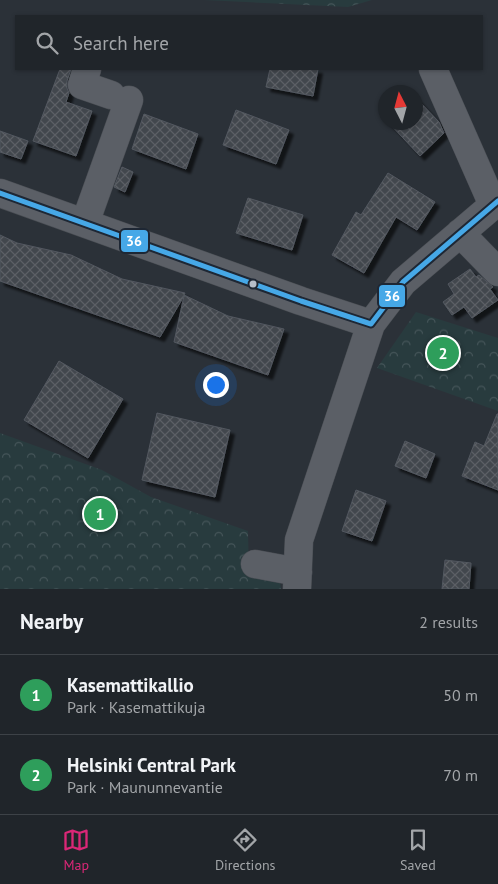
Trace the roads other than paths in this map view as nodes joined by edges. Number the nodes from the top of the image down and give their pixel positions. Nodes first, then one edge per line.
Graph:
1 (87, 70) edge
2 (434, 70) edge
3 (0, 193) edge
4 (495, 203) edge
5 (85, 223) junction
6 (460, 233) junction
7 (498, 272) edge
8 (371, 324) junction
9 (255, 564) dead end
10 (298, 580) edge

1 - 5 street
2 - 4 street
3 - 5 street
4 - 6 street
5 - 8 street
6 - 7 street
6 - 8 street
8 - 10 street
9 - 10 street

